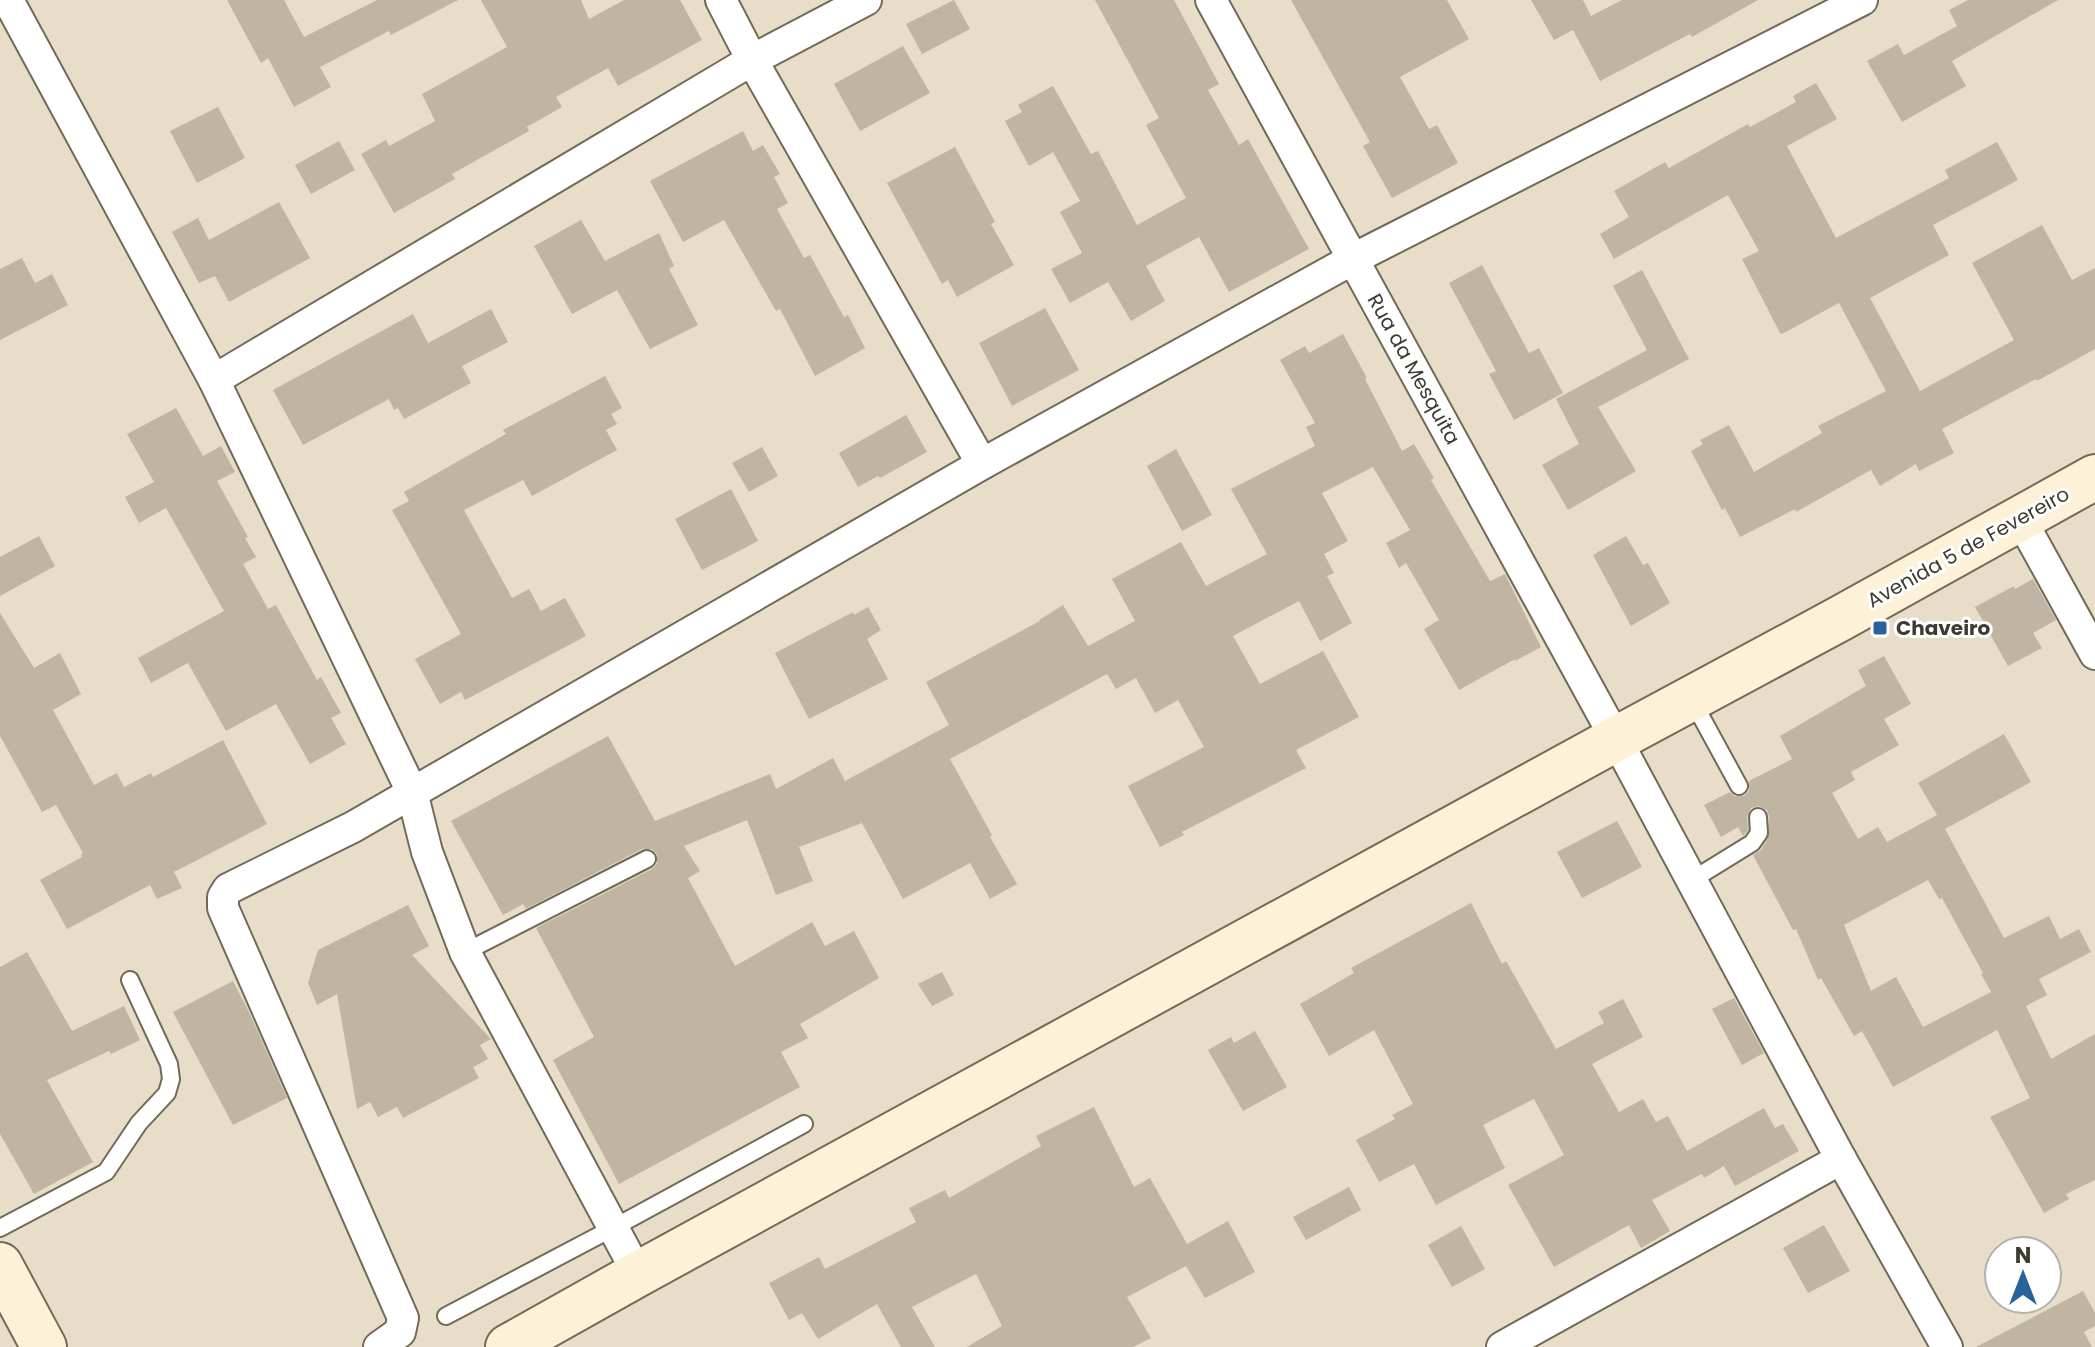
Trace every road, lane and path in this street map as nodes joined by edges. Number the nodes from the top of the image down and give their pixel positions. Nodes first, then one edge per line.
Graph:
1 (8, 0) edge
2 (721, 0) edge
3 (866, 0) edge
4 (1211, 0) edge
5 (1862, 0) edge
6 (752, 60) junction
7 (1353, 259) junction
8 (214, 380) junction
9 (982, 464) junction
10 (2095, 477) edge
11 (2020, 518) junction
12 (2095, 654) edge
13 (1691, 698) junction
14 (1616, 739) junction
15 (1739, 786) dead end
16 (412, 792) junction
17 (1758, 817) dead end
18 (647, 859) dead end
19 (1692, 880) junction
20 (465, 952) junction
21 (130, 980) dead end
22 (804, 1124) dead end
23 (1841, 1159) junction
24 (0, 1228) edge
25 (613, 1228) junction
26 (0, 1265) edge
27 (638, 1274) junction
28 (446, 1316) dead end
29 (44, 1347) edge
30 (379, 1347) edge
31 (508, 1347) edge
32 (1502, 1347) edge
33 (1947, 1347) edge

1 - 8 street
2 - 6 street
3 - 6 street
4 - 7 street, Rua da Mesquita
5 - 7 street
6 - 8 street
6 - 9 street
7 - 9 street
7 - 14 street, Rua da Mesquita
8 - 16 street
9 - 16 street
10 - 11 street, Avenida 5 de Fevereiro
11 - 12 street
11 - 13 street, Avenida 5 de Fevereiro
13 - 14 street, Avenida 5 de Fevereiro
13 - 15 lane
14 - 19 street, Rua da Mesquita
14 - 27 street, Avenida 5 de Fevereiro
16 - 20 street
16 - 30 street
17 - 19 lane
18 - 20 lane
19 - 23 street, Rua da Mesquita
20 - 25 street
21 - 24 lane
22 - 25 lane
23 - 32 street
23 - 33 street, Rua da Mesquita
25 - 27 street
25 - 28 lane
26 - 29 street
27 - 31 street, Avenida 5 de Fevereiro

